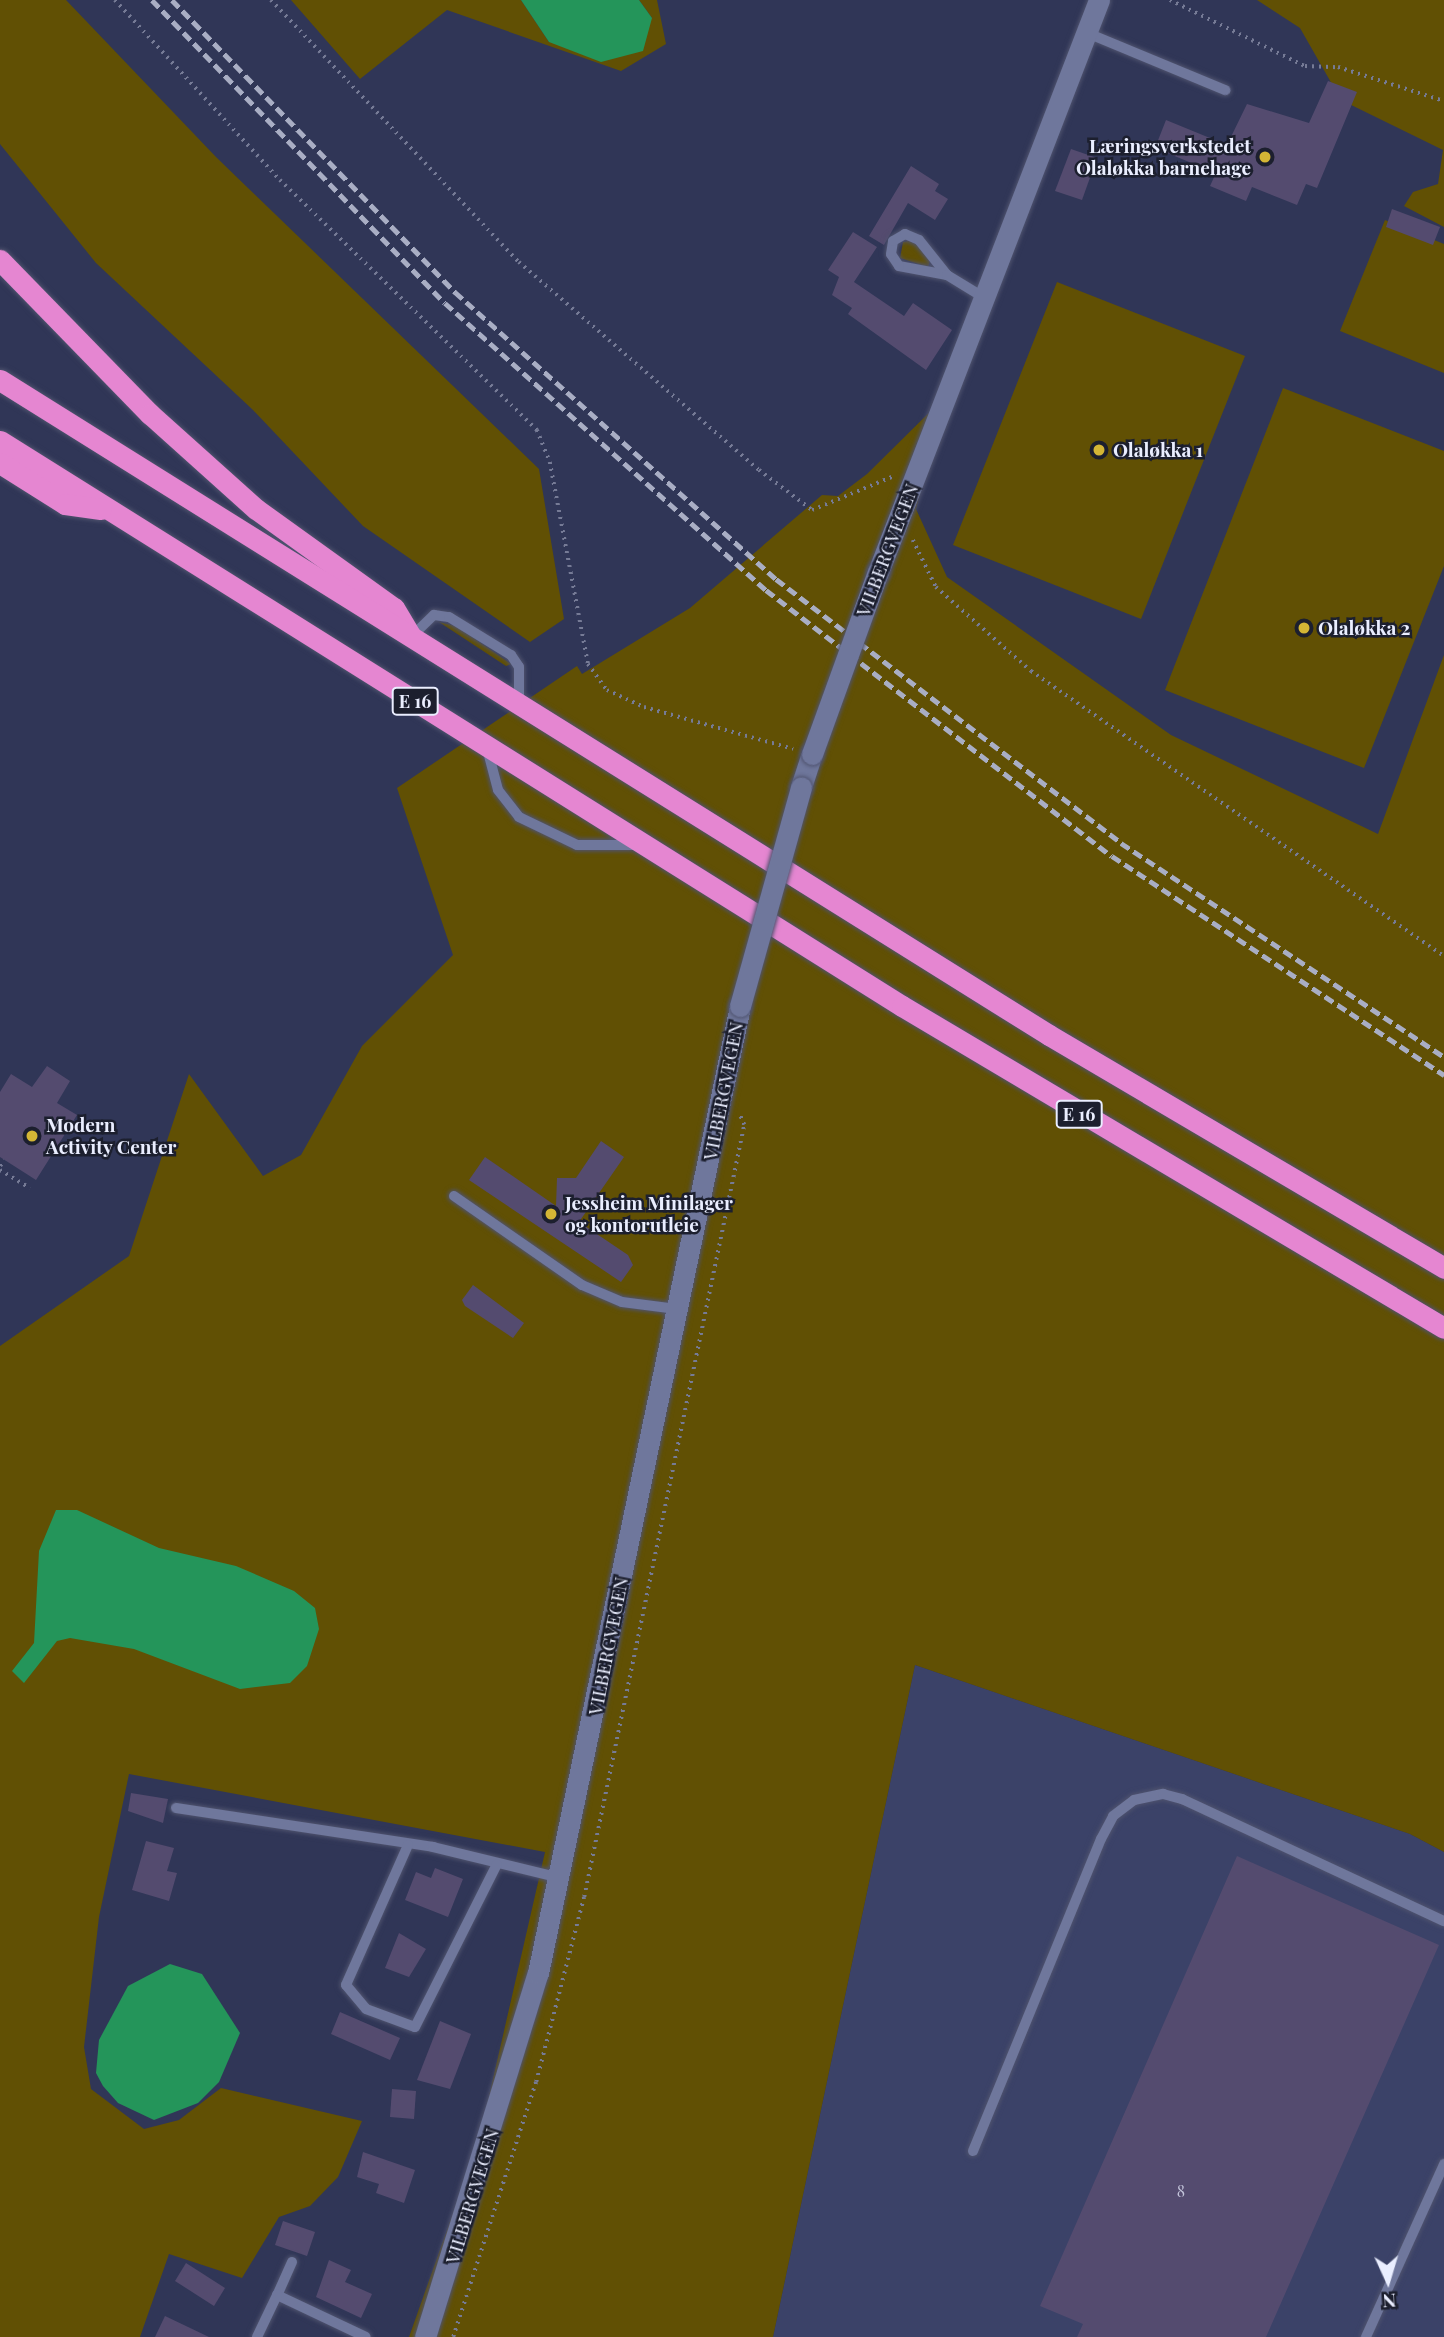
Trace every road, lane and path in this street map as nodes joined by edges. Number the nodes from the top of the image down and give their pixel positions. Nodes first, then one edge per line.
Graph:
1 (115, 0) edge
2 (271, 0) edge
3 (1099, 0) edge
4 (1170, 0) edge
5 (1085, 32) junction
6 (1224, 90) dead end
7 (1444, 101) edge
8 (0, 260) edge
9 (947, 275) junction
10 (983, 297) junction
11 (0, 380) edge
12 (0, 441) edge
13 (0, 463) edge
14 (913, 483) junction
15 (111, 510) junction
16 (898, 527) junction
17 (411, 637) junction
18 (519, 705) junction
19 (486, 745) junction
20 (812, 754) junction
21 (647, 845) junction
22 (1444, 956) edge
23 (4, 1160) dead end
24 (0, 1168) edge
25 (30, 1188) dead end
26 (454, 1196) dead end
27 (1444, 1268) edge
28 (677, 1309) junction
29 (1444, 1328) edge
30 (176, 1808) dead end
31 (408, 1845) junction
32 (497, 1864) junction
33 (560, 1878) junction
34 (1444, 1921) edge
35 (973, 2151) dead end
36 (1444, 2164) edge
37 (292, 2262) dead end
38 (277, 2295) junction
39 (257, 2337) edge
40 (366, 2337) edge
41 (425, 2337) edge
42 (1366, 2337) edge

1 - 20 path
2 - 14 path
3 - 5 main road, VILBERGVEGEN
4 - 7 path
5 - 6 lane
5 - 10 main road, VILBERGVEGEN
8 - 17 highway, E 16
9 - 9 lane
9 - 10 lane
10 - 14 main road, VILBERGVEGEN
11 - 17 highway, E 16
12 - 15 highway, E 16
13 - 15 highway, E 16
14 - 16 main road, VILBERGVEGEN
15 - 19 highway, E 16
16 - 20 main road, VILBERGVEGEN, bridge
16 - 22 path
17 - 18 highway, E 16
17 - 18 lane
18 - 27 highway, E 16
19 - 21 highway, E 16
19 - 21 lane
20 - 28 main road, VILBERGVEGEN, bridge
21 - 29 highway, E 16
23 - 24 path
24 - 25 path
26 - 28 lane
28 - 33 main road, VILBERGVEGEN
30 - 31 lane
31 - 32 lane
31 - 32 lane
32 - 33 lane
33 - 41 main road, VILBERGVEGEN
34 - 35 lane
36 - 42 lane
37 - 38 lane
38 - 39 lane
38 - 40 lane

